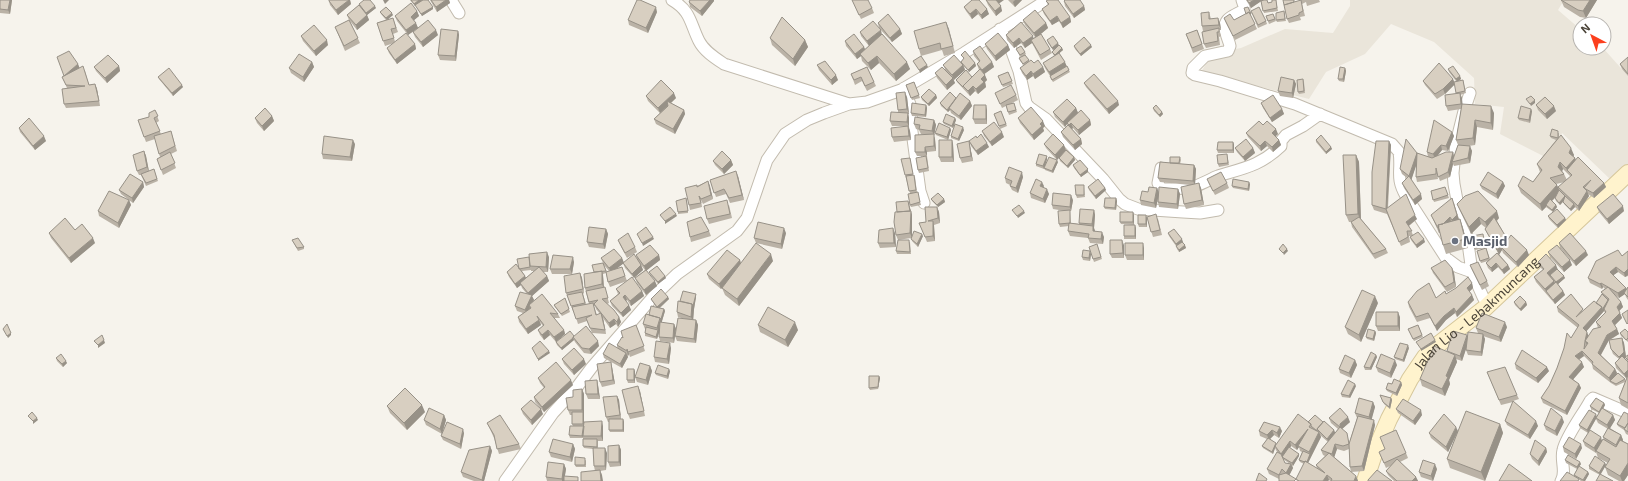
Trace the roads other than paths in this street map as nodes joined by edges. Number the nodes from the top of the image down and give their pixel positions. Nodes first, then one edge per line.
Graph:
1 (451, 0) edge
2 (672, 0) edge
3 (1047, 0) edge
4 (1242, 0) edge
5 (459, 14) dead end
6 (1000, 29) junction
7 (904, 88) junction
8 (1470, 93) dead end
9 (849, 104) junction
10 (1320, 114) junction
11 (1160, 168) edge
12 (1628, 173) edge
13 (1161, 189) junction
14 (924, 203) dead end
15 (1157, 210) junction
16 (1218, 210) dead end
17 (1472, 272) junction
18 (1488, 305) junction
19 (1628, 413) edge
20 (505, 481) edge
21 (1365, 481) edge
22 (1562, 481) edge

1 - 5 street
2 - 9 street
3 - 6 street
4 - 10 street
6 - 7 street
6 - 15 street
7 - 9 street
7 - 14 street
8 - 17 street
9 - 20 street
10 - 13 street
10 - 17 street
11 - 13 street
12 - 18 street, Jalan Lio - Lebakmuncang
13 - 15 street
15 - 16 street
17 - 18 street
18 - 21 street, Jalan Lio - Lebakmuncang
19 - 22 street

